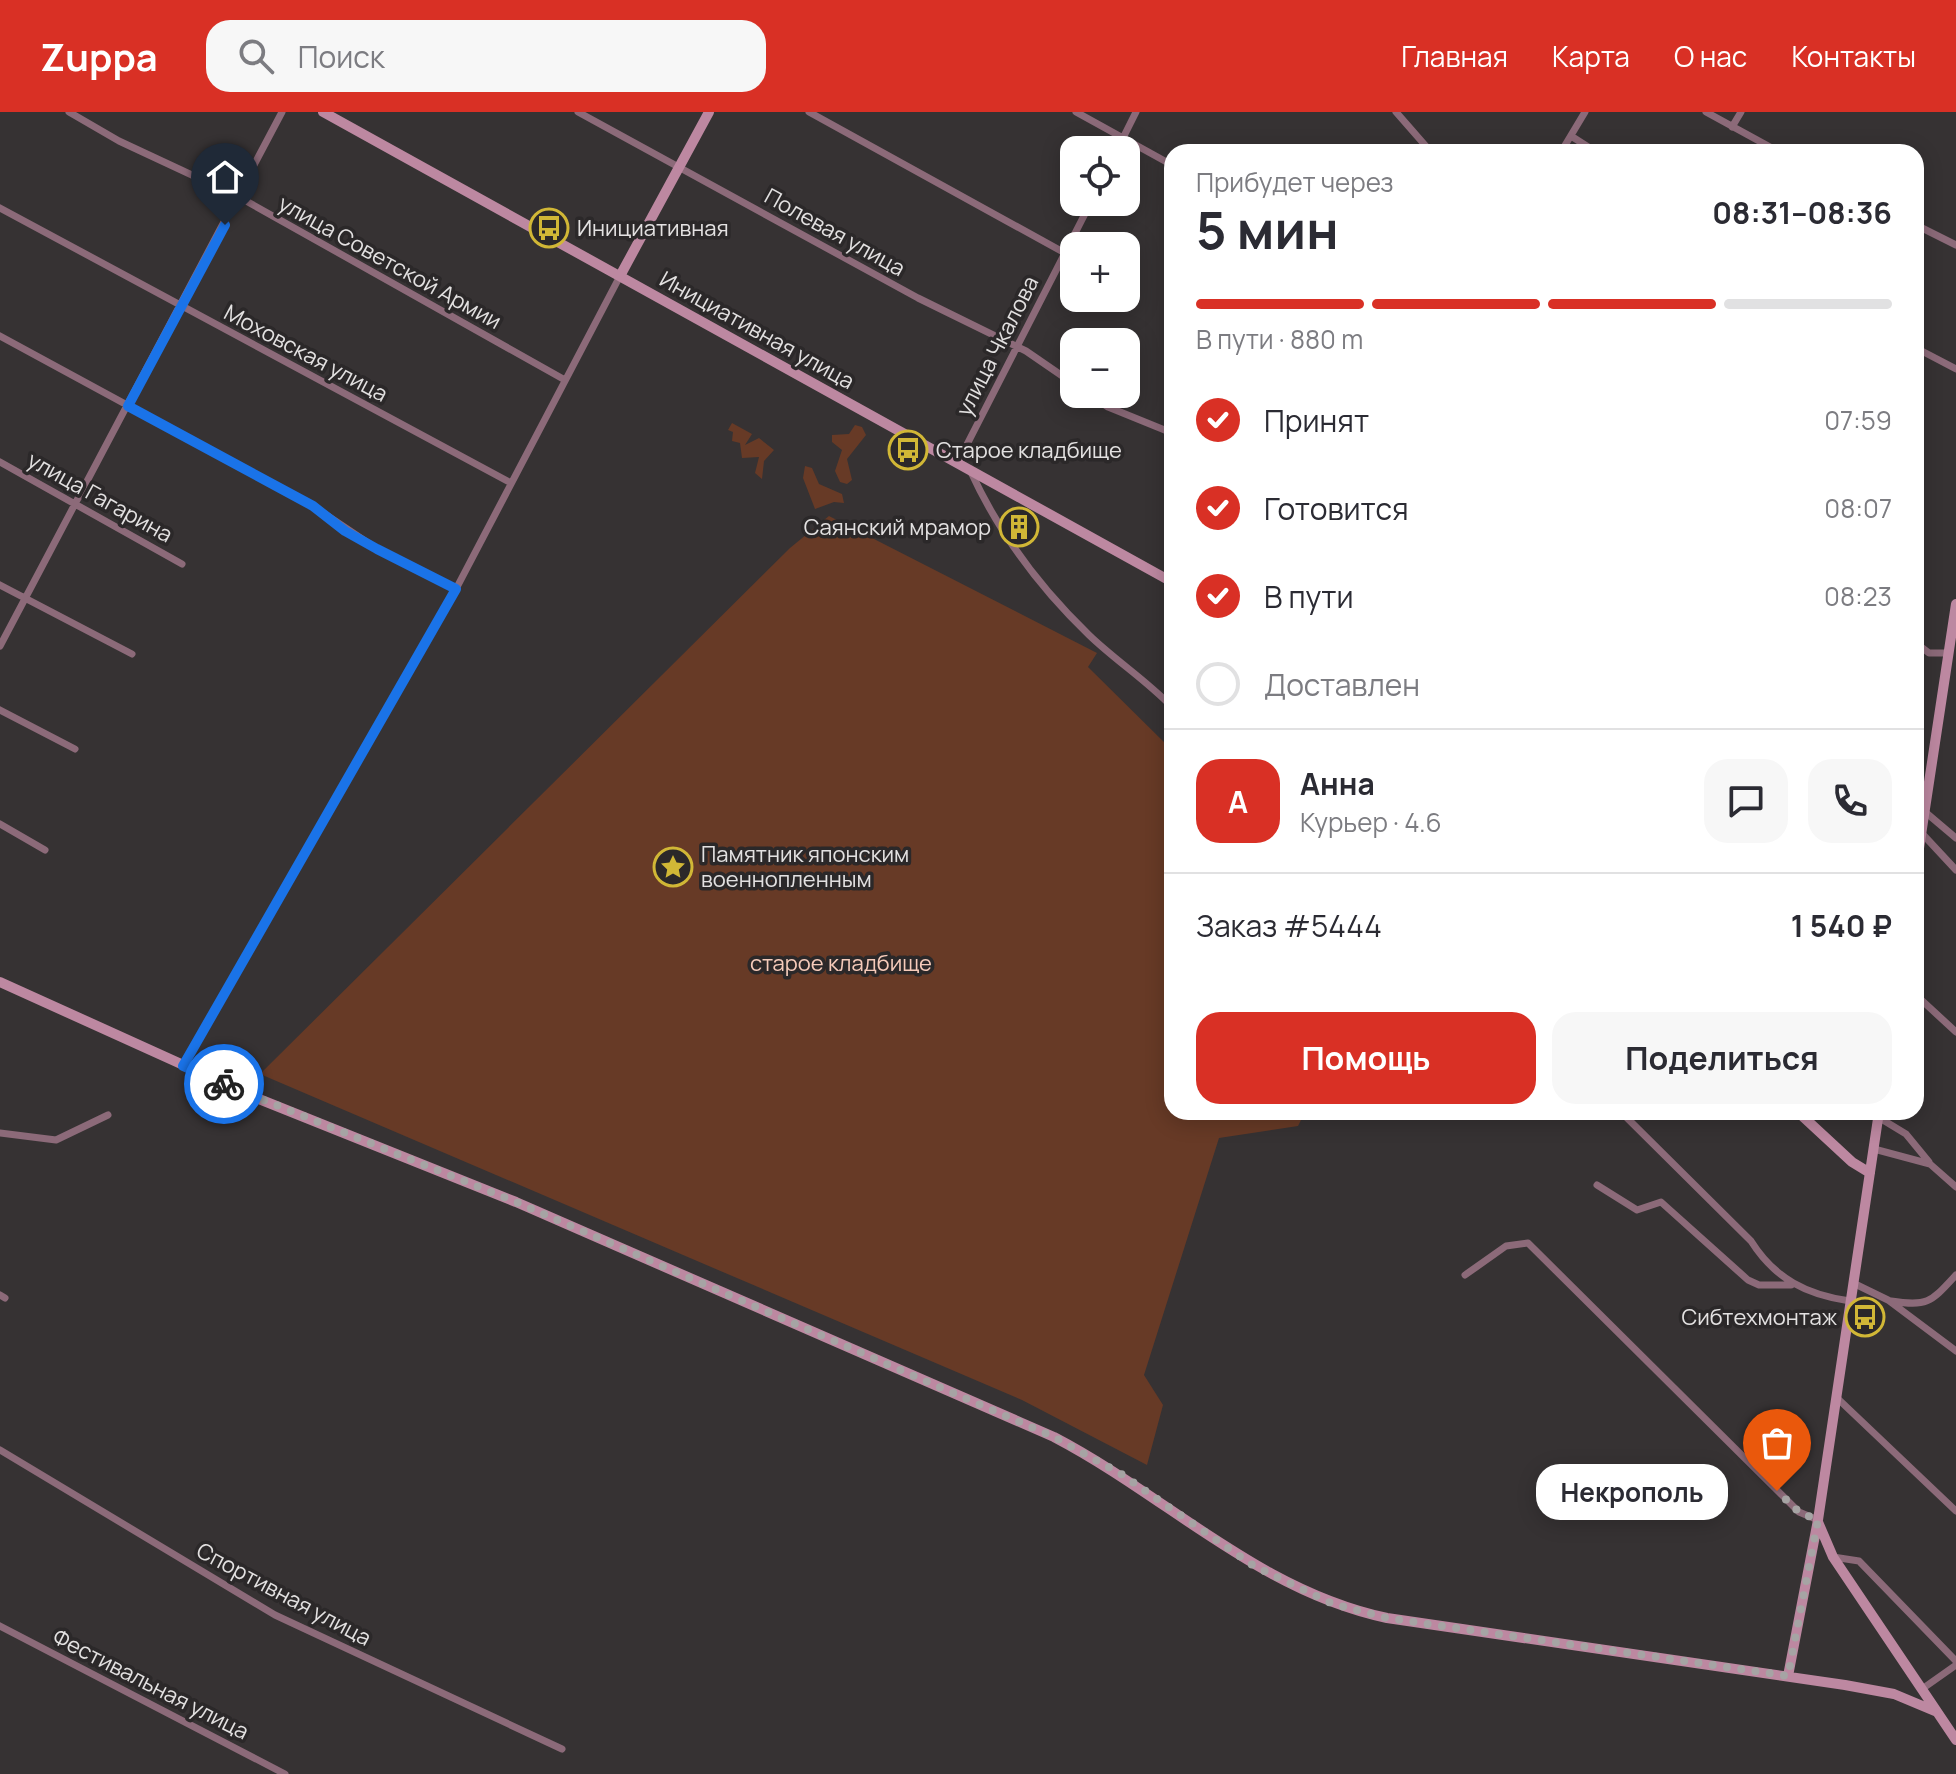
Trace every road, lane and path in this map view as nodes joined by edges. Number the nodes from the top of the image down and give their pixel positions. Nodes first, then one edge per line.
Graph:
1 (69, 112) edge
2 (282, 112) edge
3 (323, 112) edge
4 (578, 112) edge
5 (709, 112) edge
6 (809, 112) edge
7 (1076, 112) edge
8 (1136, 112) edge
9 (1396, 112) edge
10 (1585, 112) edge
11 (1706, 112) edge
12 (1741, 112) edge
13 (1732, 127) junction
14 (1119, 136) edge
15 (1124, 136) edge
16 (1571, 136) junction
17 (1424, 144) edge
18 (1566, 144) edge
19 (1584, 144) edge
20 (1764, 144) edge
21 (1140, 147) edge
22 (1164, 161) edge
23 (679, 166) junction
24 (239, 197) junction
25 (0, 208) edge
26 (1924, 229) edge
27 (1956, 245) edge
28 (1060, 253) edge
29 (1060, 263) edge
30 (620, 276) junction
31 (182, 307) junction
32 (0, 336) edge
33 (1016, 348) junction
34 (1924, 352) edge
35 (1956, 369) edge
36 (1060, 374) edge
37 (565, 380) junction
38 (128, 406) junction
39 (1110, 408) edge
40 (1164, 430) edge
41 (0, 462) edge
42 (957, 464) junction
43 (971, 472) junction
44 (511, 483) junction
45 (76, 503) junction
46 (182, 564) dead end
47 (1164, 578) edge
48 (0, 585) edge
49 (456, 589) junction
50 (27, 599) junction
51 (1956, 604) edge
52 (0, 646) edge
53 (1924, 649) edge
54 (1949, 653) junction
55 (132, 654) dead end
56 (1947, 666) junction
57 (1956, 675) edge
58 (1164, 699) edge
59 (0, 710) edge
60 (75, 749) dead end
61 (1924, 811) joint
62 (0, 824) edge
63 (1924, 835) edge
64 (1956, 838) edge
65 (45, 850) dead end
66 (1956, 870) edge
67 (0, 982) edge
68 (1924, 1002) edge
69 (1956, 1032) edge
70 (183, 1066) junction
71 (108, 1115) dead end
72 (1629, 1120) edge
73 (1807, 1120) edge
74 (1878, 1120) edge
75 (1887, 1120) edge
76 (0, 1133) edge
77 (1874, 1149) junction
78 (1930, 1164) junction
79 (1870, 1173) junction
80 (1597, 1185) dead end
81 (1956, 1187) edge
82 (1465, 1275) dead end
83 (1956, 1275) edge
84 (1853, 1283) junction
85 (1791, 1285) junction
86 (1888, 1300) junction
87 (1850, 1301) junction
88 (1956, 1351) edge
89 (1836, 1397) junction
90 (0, 1450) edge
91 (1956, 1511) edge
92 (1818, 1520) junction
93 (1833, 1557) junction
94 (0, 1626) edge
95 (1956, 1663) edge
96 (1788, 1676) junction
97 (1922, 1689) junction
98 (1937, 1712) junction
99 (1956, 1740) edge
100 (562, 1749) dead end
101 (285, 1774) edge

1 - 24 street, улица Советской Армии
2 - 24 street
3 - 30 main road, Инициативная улица
4 - 23 street, Полевая улица
5 - 23 main road
6 - 28 street
7 - 14 street
8 - 15 street
9 - 17 street
10 - 16 street
11 - 13 street
12 - 13 street
13 - 20 street
16 - 18 street
16 - 19 street
21 - 22 street
23 - 30 main road
23 - 33 street, Полевая улица
24 - 31 street
24 - 37 street, улица Советской Армии
25 - 31 street, Моховская улица
26 - 27 street
29 - 33 street, улица Чкалова
30 - 37 street
30 - 42 main road, Инициативная улица
31 - 38 street
31 - 44 street, Моховская улица
32 - 38 street
33 - 36 street, Полевая улица
33 - 42 street, улица Чкалова
34 - 35 street
37 - 44 street
38 - 45 street
38 - 49 street
39 - 40 street
41 - 45 street, улица Гагарина
42 - 43 main road, Инициативная улица
43 - 47 main road, Инициативная улица
43 - 58 street
44 - 49 street
45 - 46 street, улица Гагарина
45 - 50 street
48 - 50 street
49 - 70 street
50 - 52 street
50 - 55 street
51 - 54 main road
53 - 54 street
54 - 56 main road
56 - 57 street
56 - 61 main road
59 - 60 street
61 - 64 street
62 - 65 street
63 - 66 street
67 - 70 main road
68 - 69 street
70 - 96 main road
71 - 76 street
72 - 85 street
73 - 79 main road
74 - 77 main road
75 - 78 street
77 - 78 street
77 - 79 main road
78 - 81 street
79 - 84 main road
80 - 85 street
82 - 92 street
83 - 86 street
84 - 86 street
84 - 87 main road
85 - 87 street
86 - 88 street
87 - 89 main road
89 - 91 street
89 - 92 main road
90 - 100 street, Спортивная улица
92 - 93 main road
92 - 96 main road
93 - 95 street
93 - 97 main road
94 - 101 street, Фестивальная улица
95 - 97 street
96 - 98 main road
97 - 98 main road
98 - 99 main road

